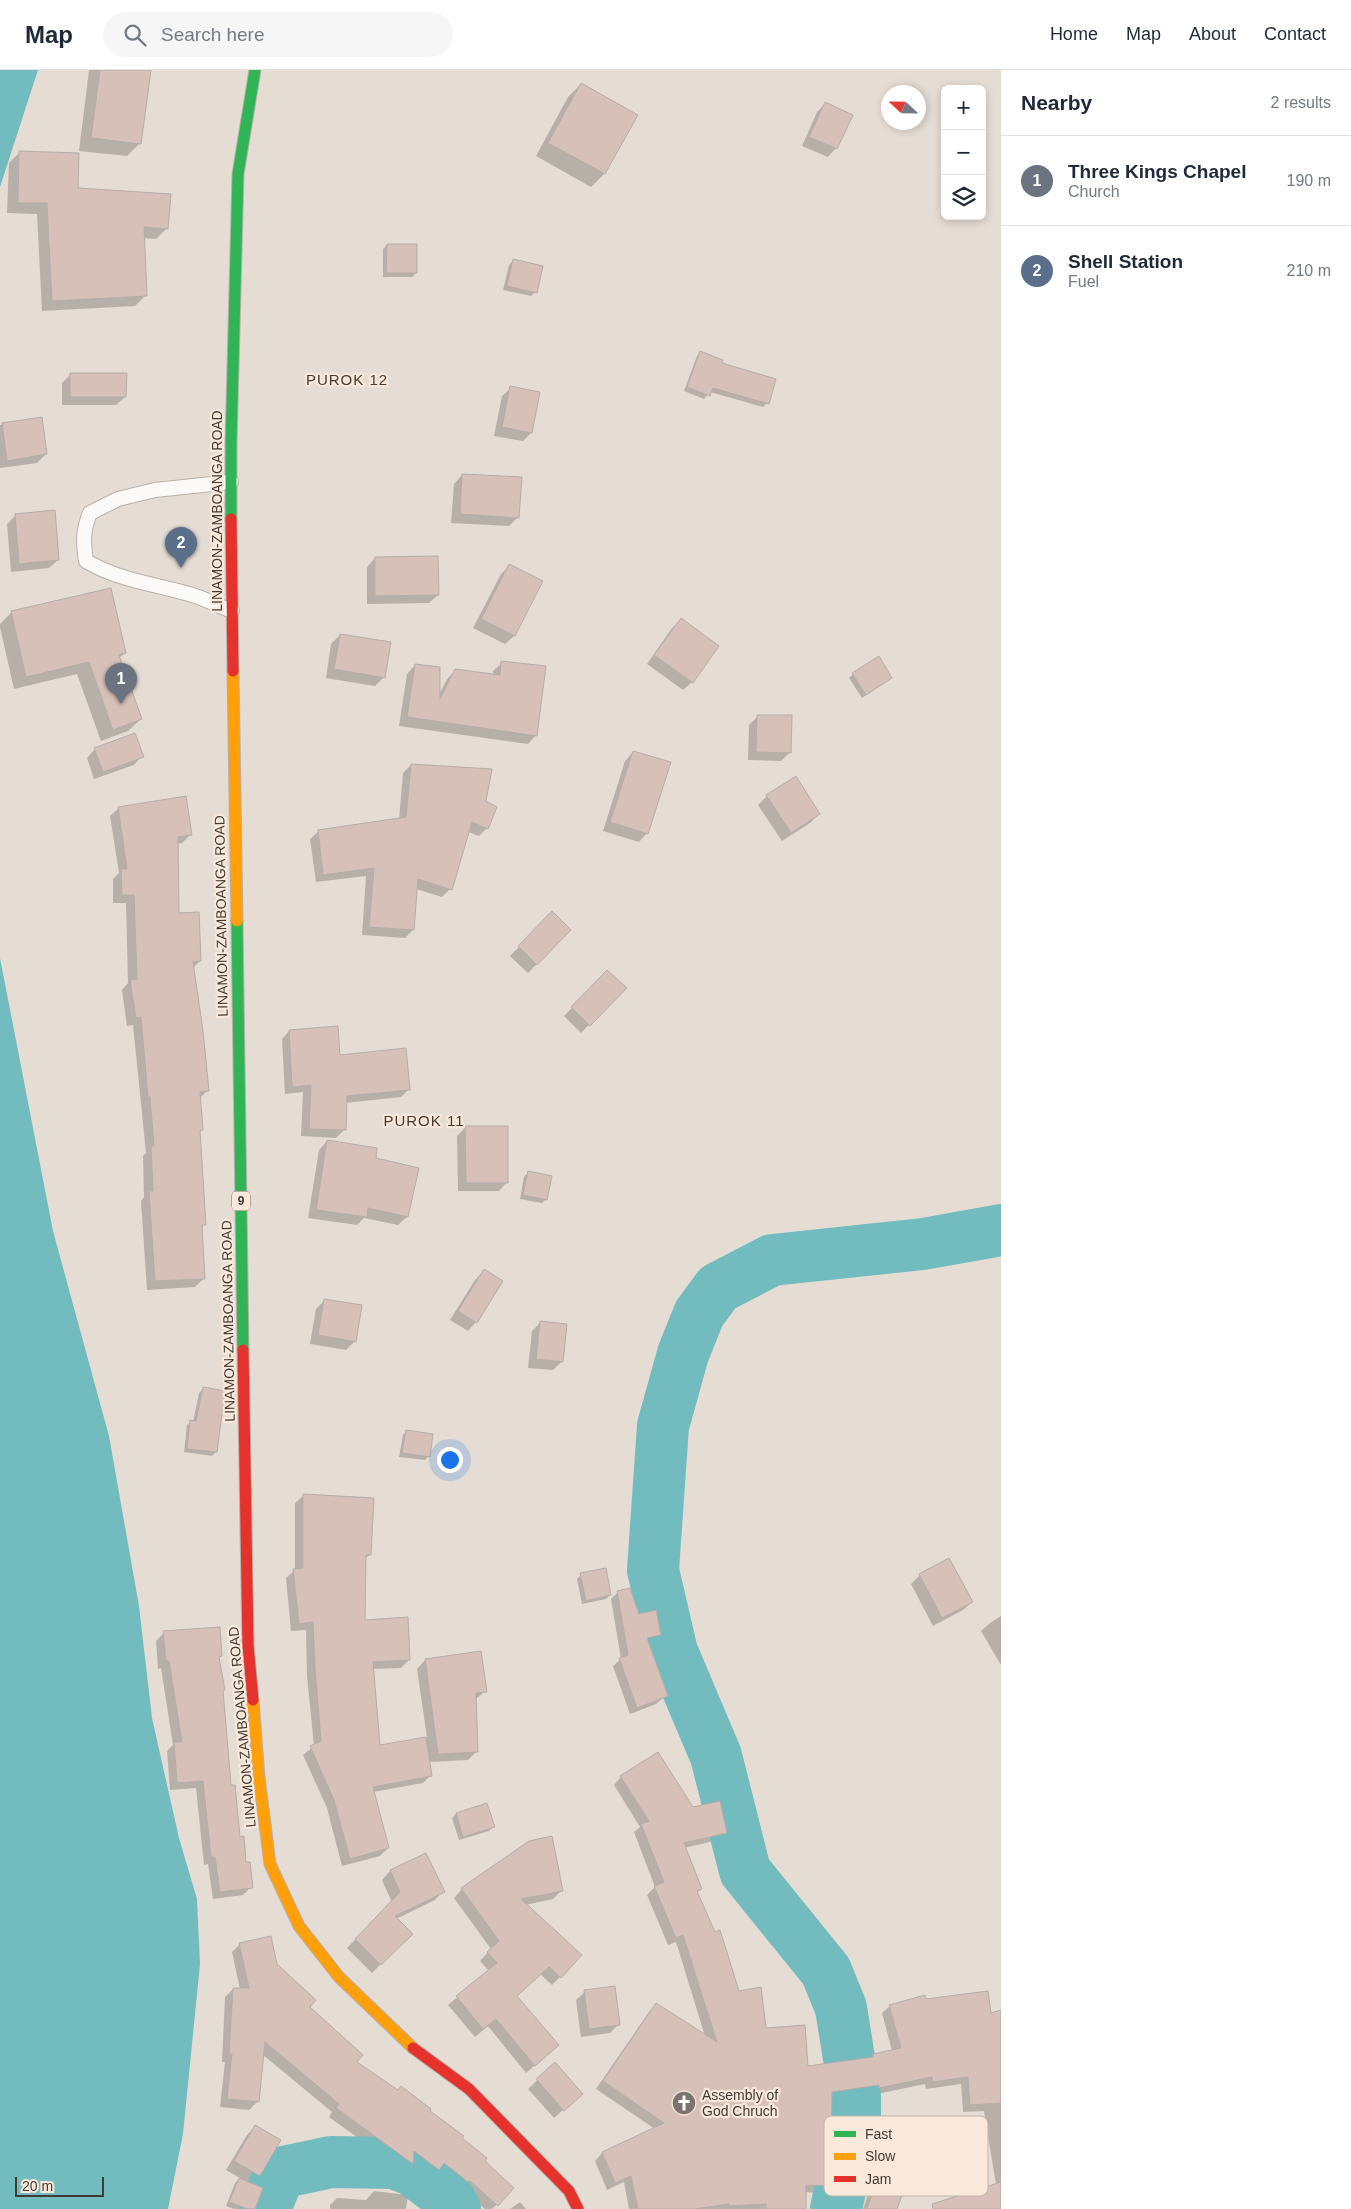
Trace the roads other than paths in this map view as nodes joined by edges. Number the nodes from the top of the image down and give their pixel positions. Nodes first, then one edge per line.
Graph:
1 (255, 70) edge
2 (231, 482) junction
3 (232, 611) junction
4 (578, 2209) edge

1 - 2 highway, LINAMON-ZAMBOANGA ROAD / 9
2 - 3 highway, LINAMON-ZAMBOANGA ROAD / 9
2 - 3 lane
3 - 4 highway, LINAMON-ZAMBOANGA ROAD / 9

